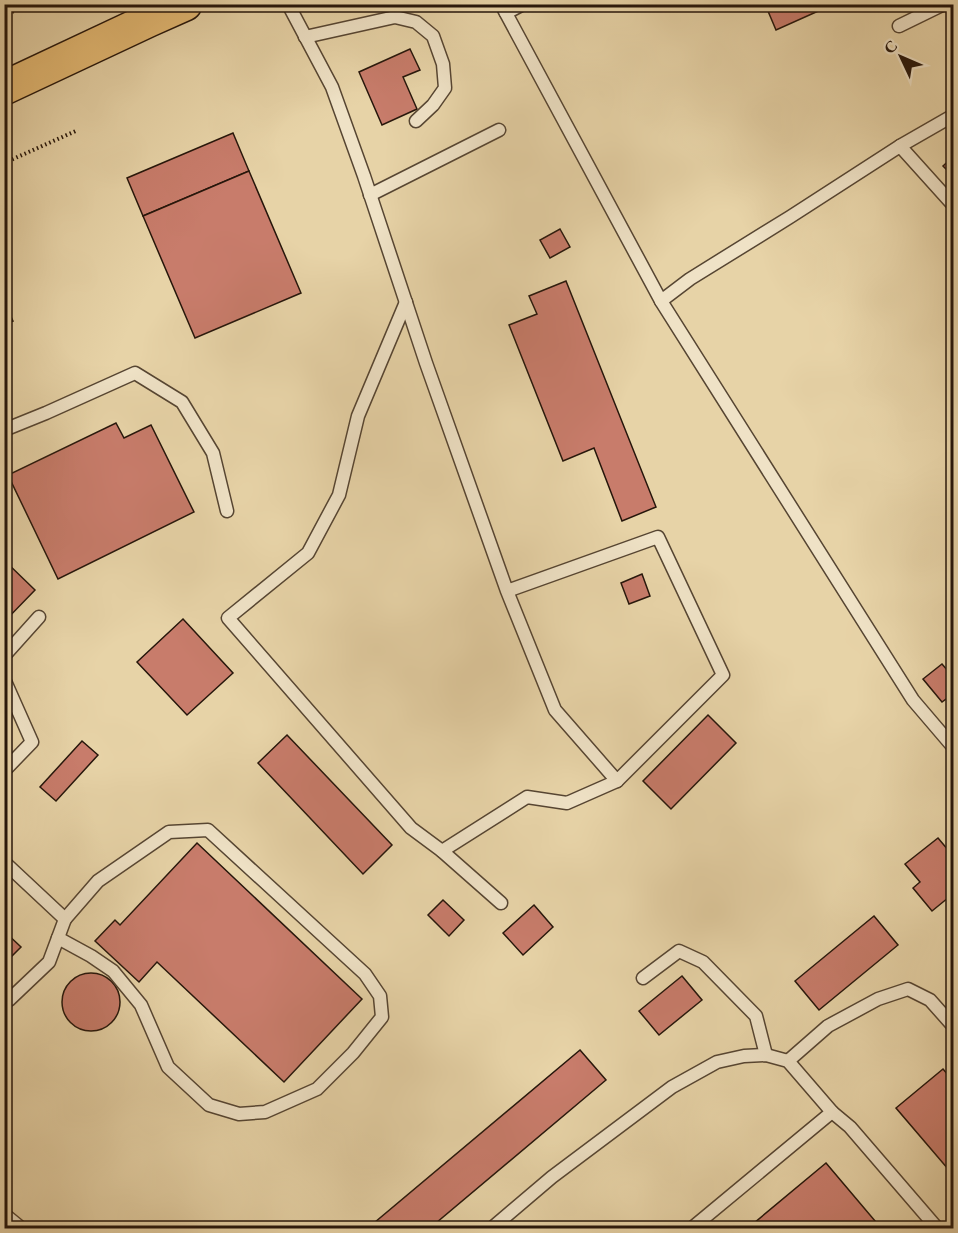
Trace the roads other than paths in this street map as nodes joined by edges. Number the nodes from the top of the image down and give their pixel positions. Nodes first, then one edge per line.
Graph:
1 (185, 4) edge
2 (288, 4) edge
3 (523, 4) edge
4 (944, 4) edge
5 (503, 9) edge
6 (899, 26) dead end
7 (305, 36) junction
8 (4, 88) edge
9 (954, 115) edge
10 (416, 121) dead end
11 (499, 130) dead end
12 (900, 146) junction
13 (370, 195) junction
14 (954, 206) edge
15 (661, 301) junction
16 (406, 302) junction
17 (4, 430) edge
18 (227, 511) dead end
19 (507, 591) junction
20 (39, 617) dead end
21 (4, 656) edge
22 (4, 679) edge
23 (954, 748) edge
24 (4, 771) edge
25 (617, 781) junction
26 (442, 851) junction
27 (4, 862) edge
28 (501, 903) dead end
29 (65, 919) junction
30 (58, 938) junction
31 (643, 978) dead end
32 (9, 1000) dead end
33 (954, 1027) edge
34 (766, 1055) junction
35 (788, 1060) junction
36 (832, 1112) junction
37 (4, 1214) edge
38 (21, 1228) edge
39 (492, 1228) edge
40 (692, 1228) edge
41 (937, 1228) edge

1 - 8 main road
2 - 7 lane
3 - 5 lane
4 - 6 lane
5 - 15 lane
7 - 10 lane
7 - 13 lane
9 - 12 lane
11 - 13 lane
12 - 14 lane
12 - 15 lane
13 - 16 lane
15 - 23 lane
16 - 19 lane
16 - 26 lane
17 - 18 lane
19 - 25 lane
19 - 25 lane
20 - 21 lane
22 - 24 lane
25 - 26 lane
26 - 28 lane
27 - 29 lane
29 - 30 lane
29 - 30 lane
30 - 32 lane
31 - 34 lane
33 - 35 lane
34 - 35 lane
34 - 39 lane
35 - 36 lane
36 - 40 lane
36 - 41 lane
37 - 38 lane

